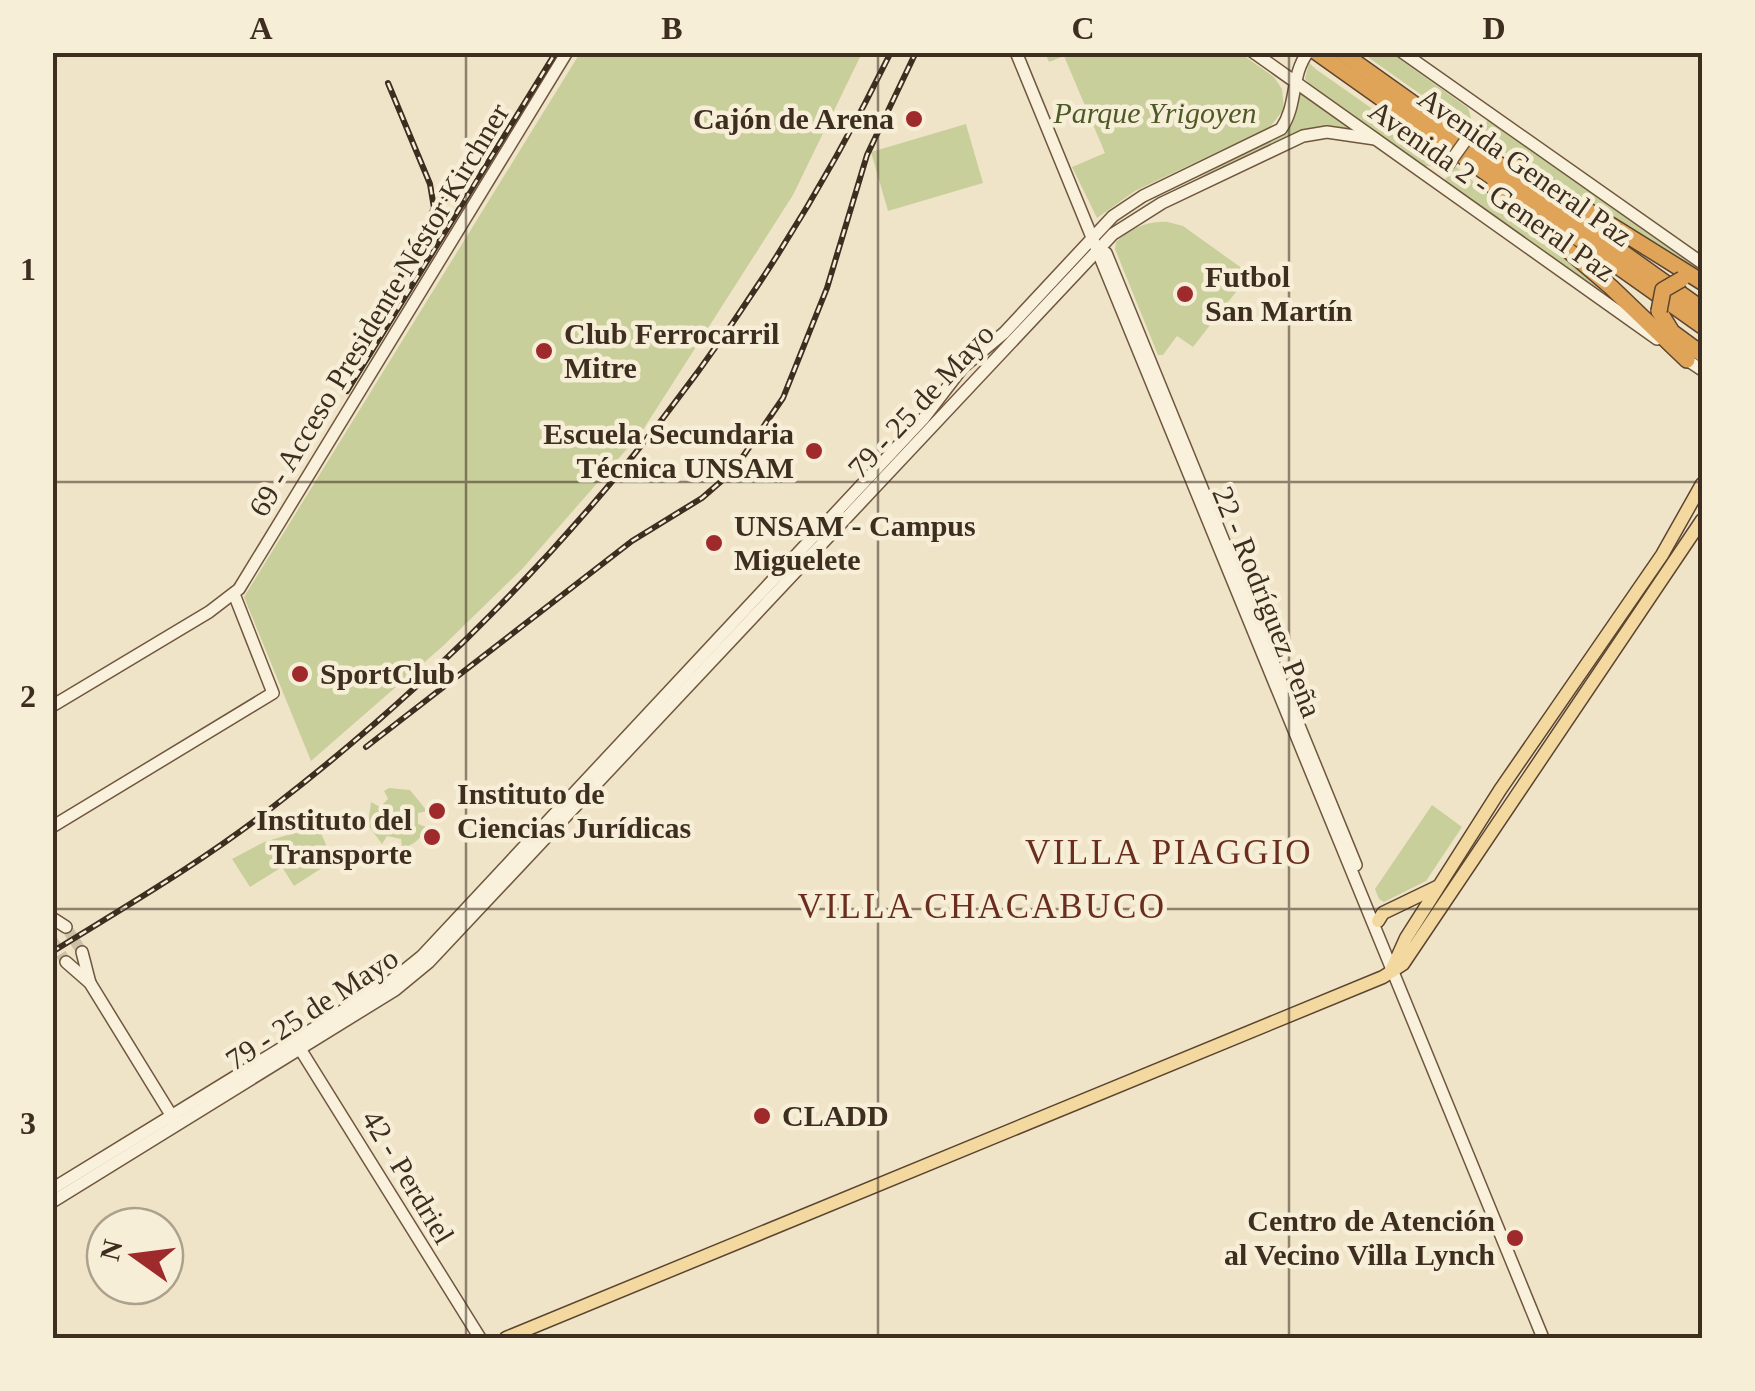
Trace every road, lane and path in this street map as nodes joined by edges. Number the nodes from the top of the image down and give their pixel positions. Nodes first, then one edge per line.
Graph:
1 (567, 52) edge
2 (1016, 52) edge
3 (1253, 52) edge
4 (1341, 52) edge
5 (1402, 52) edge
6 (1308, 55) edge
7 (1294, 81) junction
8 (1485, 112) junction
9 (1467, 134) junction
10 (1376, 139) junction
11 (1467, 160) junction
12 (1427, 177) junction
13 (1097, 245) junction
14 (1702, 263) edge
15 (1658, 277) junction
16 (1702, 282) edge
17 (1702, 300) edge
18 (1702, 308) edge
19 (1702, 326) edge
20 (1695, 358) edge
21 (1702, 370) edge
22 (1702, 484) edge
23 (1680, 520) junction
24 (1700, 532) edge
25 (234, 594) junction
26 (52, 706) edge
27 (52, 827) edge
28 (1439, 886) junction
29 (1379, 915) junction
30 (52, 918) edge
31 (66, 927) tunnel mouth
32 (82, 952) tunnel mouth
33 (66, 962) tunnel mouth
34 (1392, 970) junction
35 (90, 983) junction
36 (298, 1044) junction
37 (175, 1120) junction
38 (52, 1190) edge
39 (52, 1202) edge
40 (480, 1338) edge
41 (506, 1338) edge
42 (1542, 1338) edge

1 - 25 main road, 69 - Acceso Presidente Néstor Kirchner
2 - 13 main road, 22 - Rodríguez Peña
3 - 7 main road, Avenida 2 - General Paz
4 - 9 highway, Avenida General Paz
5 - 8 main road, Avenida General Paz
6 - 7 main road
6 - 11 highway, Avenida General Paz
7 - 10 main road, Avenida 2 - General Paz
7 - 13 main road
8 - 9 main road
8 - 14 main road, Avenida General Paz
9 - 12 main road, bridge
9 - 15 highway, Avenida General Paz
9 - 16 highway
10 - 12 main road, Avenida 2 - General Paz
10 - 13 main road
11 - 19 highway, Avenida General Paz
11 - 20 highway
12 - 20 main road, Avenida 2 - General Paz
13 - 29 main road, 22 - Rodríguez Peña
13 - 34 main road, 22 - Rodríguez Peña
13 - 36 main road, 79 - 25 de Mayo
15 - 17 highway
15 - 18 highway, Avenida General Paz
16 - 20 highway, bridge
20 - 21 main road, Avenida 2 - General Paz
22 - 23 main road
23 - 24 main road
23 - 28 main road
24 - 34 main road
25 - 26 main road
25 - 27 main road
28 - 29 main road
28 - 34 main road
29 - 34 main road, 22 - Rodríguez Peña
30 - 31 main road
32 - 35 main road
33 - 35 main road
34 - 41 main road
34 - 42 main road, 22 - Rodríguez Peña
35 - 37 main road
36 - 37 main road, 79 - 25 de Mayo
36 - 40 main road, 42 - Perdriel
37 - 38 main road, 79 - 25 de Mayo
37 - 39 main road, 79 - 25 de Mayo

